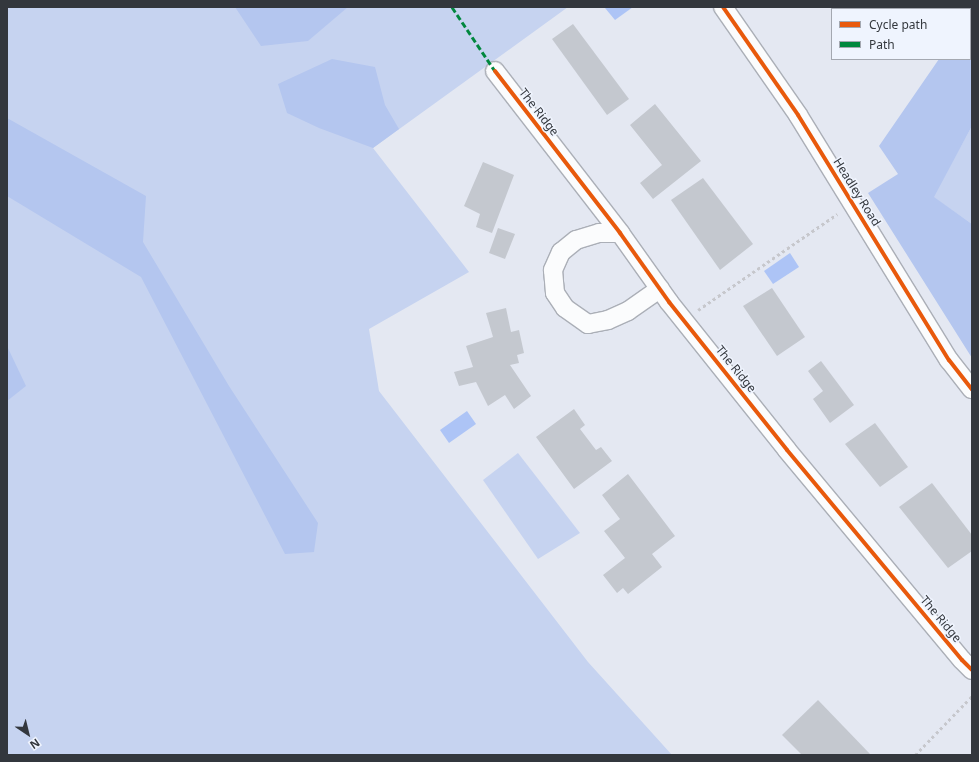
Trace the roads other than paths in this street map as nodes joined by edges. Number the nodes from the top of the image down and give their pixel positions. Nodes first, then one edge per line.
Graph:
1 (722, 7) edge
2 (495, 71) dead end
3 (620, 233) junction
4 (660, 290) junction
5 (972, 389) edge
6 (972, 670) edge

1 - 5 street, Headley Road
2 - 3 street, The Ridge
3 - 4 street, The Ridge
3 - 4 street
4 - 6 street, The Ridge

